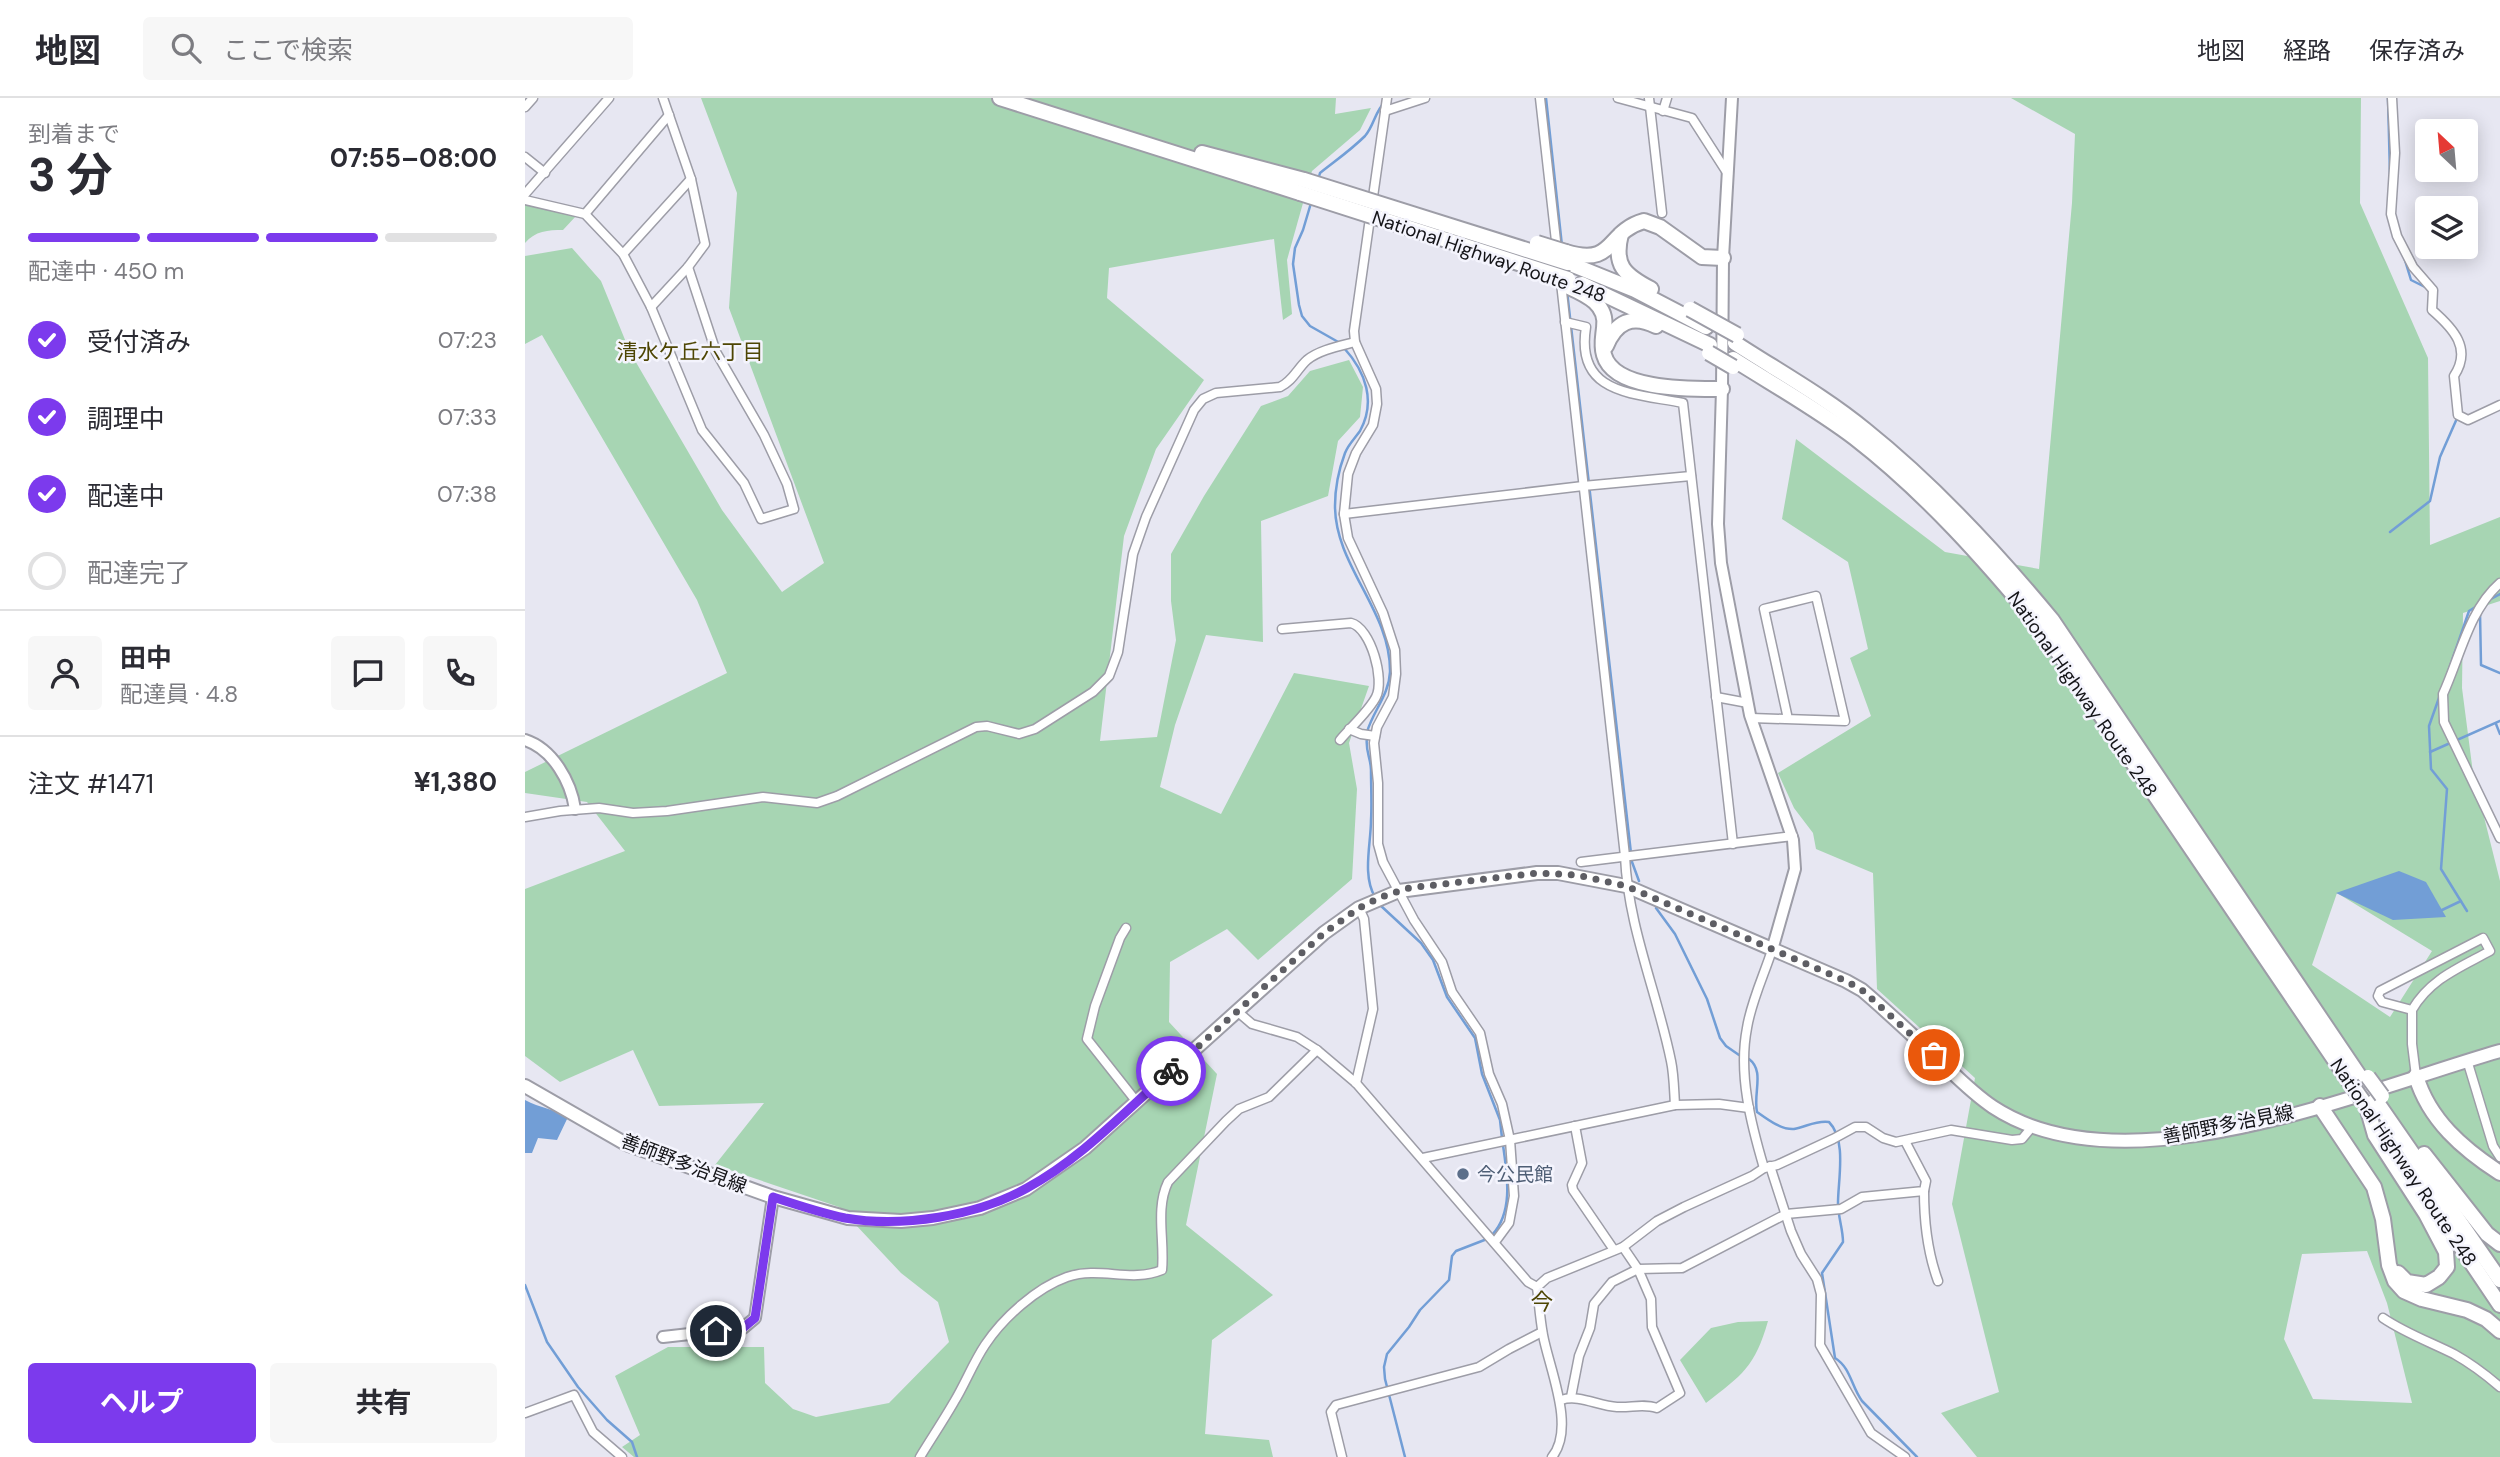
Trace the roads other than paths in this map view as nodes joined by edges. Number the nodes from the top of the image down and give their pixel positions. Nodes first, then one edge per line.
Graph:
1 (533, 98) edge
2 (609, 98) edge
3 (663, 98) edge
4 (1000, 98) edge
5 (1387, 98) edge
6 (1425, 98) edge
7 (1540, 98) edge
8 (1618, 98) edge
9 (1667, 98) edge
10 (1732, 98) edge
11 (2392, 98) edge
12 (1026, 102) edge
13 (1649, 103) edge
14 (525, 107) edge
15 (1385, 111) junction
16 (1663, 111) junction
17 (669, 115) junction
18 (525, 157) edge
19 (545, 173) junction
20 (1728, 174) junction
21 (691, 179) junction
22 (1302, 187) junction
23 (525, 194) edge
24 (525, 200) edge
25 (1662, 213) dead end
26 (585, 214) junction
27 (1621, 233) junction
28 (623, 254) junction
29 (1567, 258) junction
30 (1723, 258) junction
31 (688, 267) junction
32 (1569, 283) junction
33 (651, 307) junction
34 (1565, 322) junction
35 (1736, 339) junction
36 (1351, 343) junction
37 (1710, 349) junction
38 (1603, 354) junction
39 (1722, 389) junction
40 (2500, 405) edge
41 (1691, 476) junction
42 (1583, 486) junction
43 (1343, 514) junction
44 (2500, 583) edge
45 (1282, 629) dead end
46 (1377, 695) junction
47 (1716, 697) junction
48 (1391, 701) junction
49 (1748, 702) junction
50 (1751, 718) junction
51 (1789, 719) junction
52 (1349, 729) junction
53 (1374, 736) junction
54 (525, 740) edge
55 (1340, 740) dead end
56 (575, 810) junction
57 (525, 817) edge
58 (1793, 836) junction
59 (2500, 838) edge
60 (1733, 844) junction
61 (1625, 856) junction
62 (1581, 862) dead end
63 (1626, 886) junction
64 (1399, 891) junction
65 (1370, 902) junction
66 (1126, 928) dead end
67 (1772, 950) junction
68 (2412, 1010) junction
69 (1238, 1012) junction
70 (1317, 1050) junction
71 (2500, 1051) edge
72 (2467, 1060) junction
73 (2416, 1076) junction
74 (2360, 1081) junction
75 (1356, 1083) junction
76 (525, 1086) edge
77 (1136, 1101) junction
78 (2371, 1101) junction
79 (1675, 1105) junction
80 (2320, 1106) junction
81 (1749, 1108) junction
82 (1575, 1126) junction
83 (2032, 1127) junction
84 (1510, 1140) junction
85 (1905, 1141) junction
86 (2500, 1157) edge
87 (1423, 1158) junction
88 (1767, 1167) junction
89 (2500, 1173) edge
90 (1924, 1191) junction
91 (773, 1197) junction
92 (1786, 1214) junction
93 (1495, 1242) junction
94 (2500, 1244) edge
95 (1619, 1249) junction
96 (2389, 1265) junction
97 (1638, 1269) junction
98 (2500, 1280) edge
99 (1938, 1281) dead end
100 (1537, 1287) junction
101 (2500, 1305) edge
102 (2383, 1318) dead end
103 (2500, 1331) edge
104 (1542, 1332) junction
105 (663, 1337) dead end
106 (2500, 1387) edge
107 (1571, 1396) junction
108 (1561, 1400) junction
109 (525, 1413) edge
110 (622, 1457) edge
111 (919, 1457) edge
112 (1342, 1457) edge
113 (1552, 1457) edge
114 (1905, 1457) edge

1 - 14 street
2 - 19 street
3 - 17 street
4 - 12 highway, National Highway Route 248
5 - 15 street
6 - 15 street
7 - 34 street
8 - 13 street
9 - 16 street
10 - 20 street
11 - 40 street
12 - 22 highway, National Highway Route 248
13 - 16 street
13 - 25 street
15 - 36 street
16 - 20 street
17 - 21 street
17 - 26 street
18 - 19 street
19 - 23 street
20 - 30 street
21 - 28 street
21 - 31 street
22 - 29 highway, National Highway Route 248, bridge
22 - 32 highway, National Highway Route 248, bridge
24 - 26 street
26 - 28 street
27 - 29 highway
27 - 30 highway
27 - 35 highway, bridge
28 - 33 street
29 - 35 highway, National Highway Route 248
30 - 39 street
31 - 33 street
31 - 33 street
32 - 37 highway, National Highway Route 248
32 - 38 highway
34 - 41 street
34 - 42 street
35 - 74 highway, National Highway Route 248
36 - 43 street
36 - 56 street
37 - 38 highway
37 - 74 highway, National Highway Route 248
38 - 39 highway
39 - 49 street
41 - 42 street
41 - 47 street
42 - 43 street
42 - 61 street
43 - 48 street
44 - 59 street
45 - 46 street
46 - 48 street
46 - 52 street
47 - 49 street
47 - 60 street
48 - 53 street
49 - 50 street
50 - 51 street
50 - 58 street
51 - 51 street
52 - 53 street
52 - 55 street
53 - 64 street
54 - 56 street
56 - 57 street
58 - 60 street
58 - 67 street
60 - 61 street
61 - 62 street
61 - 63 street
63 - 64 main road, 善師野多治見線
63 - 67 main road, 善師野多治見線
63 - 79 street
64 - 65 main road, 善師野多治見線
64 - 84 street
65 - 69 main road, 善師野多治見線
65 - 75 street
66 - 77 street
67 - 81 street
67 - 83 main road, 善師野多治見線
68 - 68 street
68 - 73 street
69 - 70 street
69 - 77 main road, 善師野多治見線
70 - 75 street
70 - 111 street
71 - 72 main road, 善師野多治見線
72 - 73 main road, 善師野多治見線
72 - 86 street
73 - 80 main road, 善師野多治見線
73 - 89 highway
74 - 78 highway, National Highway Route 248, bridge
75 - 87 street
76 - 91 main road, 善師野多治見線
77 - 91 main road, 善師野多治見線
78 - 94 highway
78 - 96 highway
78 - 98 highway, National Highway Route 248
78 - 101 highway, National Highway Route 248
79 - 81 street
79 - 82 street
80 - 83 main road, 善師野多治見線
80 - 96 highway
81 - 88 street
82 - 84 street
82 - 95 street
83 - 85 street
84 - 87 street
84 - 93 street
85 - 88 street
85 - 90 street
87 - 93 street
88 - 92 street
88 - 95 street
90 - 92 street
90 - 99 street
91 - 105 street
92 - 97 street
92 - 114 street
93 - 100 street
95 - 97 street
95 - 100 street
96 - 103 highway
97 - 107 street
97 - 107 street
100 - 104 street
102 - 106 street
104 - 108 street
104 - 112 street
107 - 108 street
108 - 113 street
109 - 110 street

